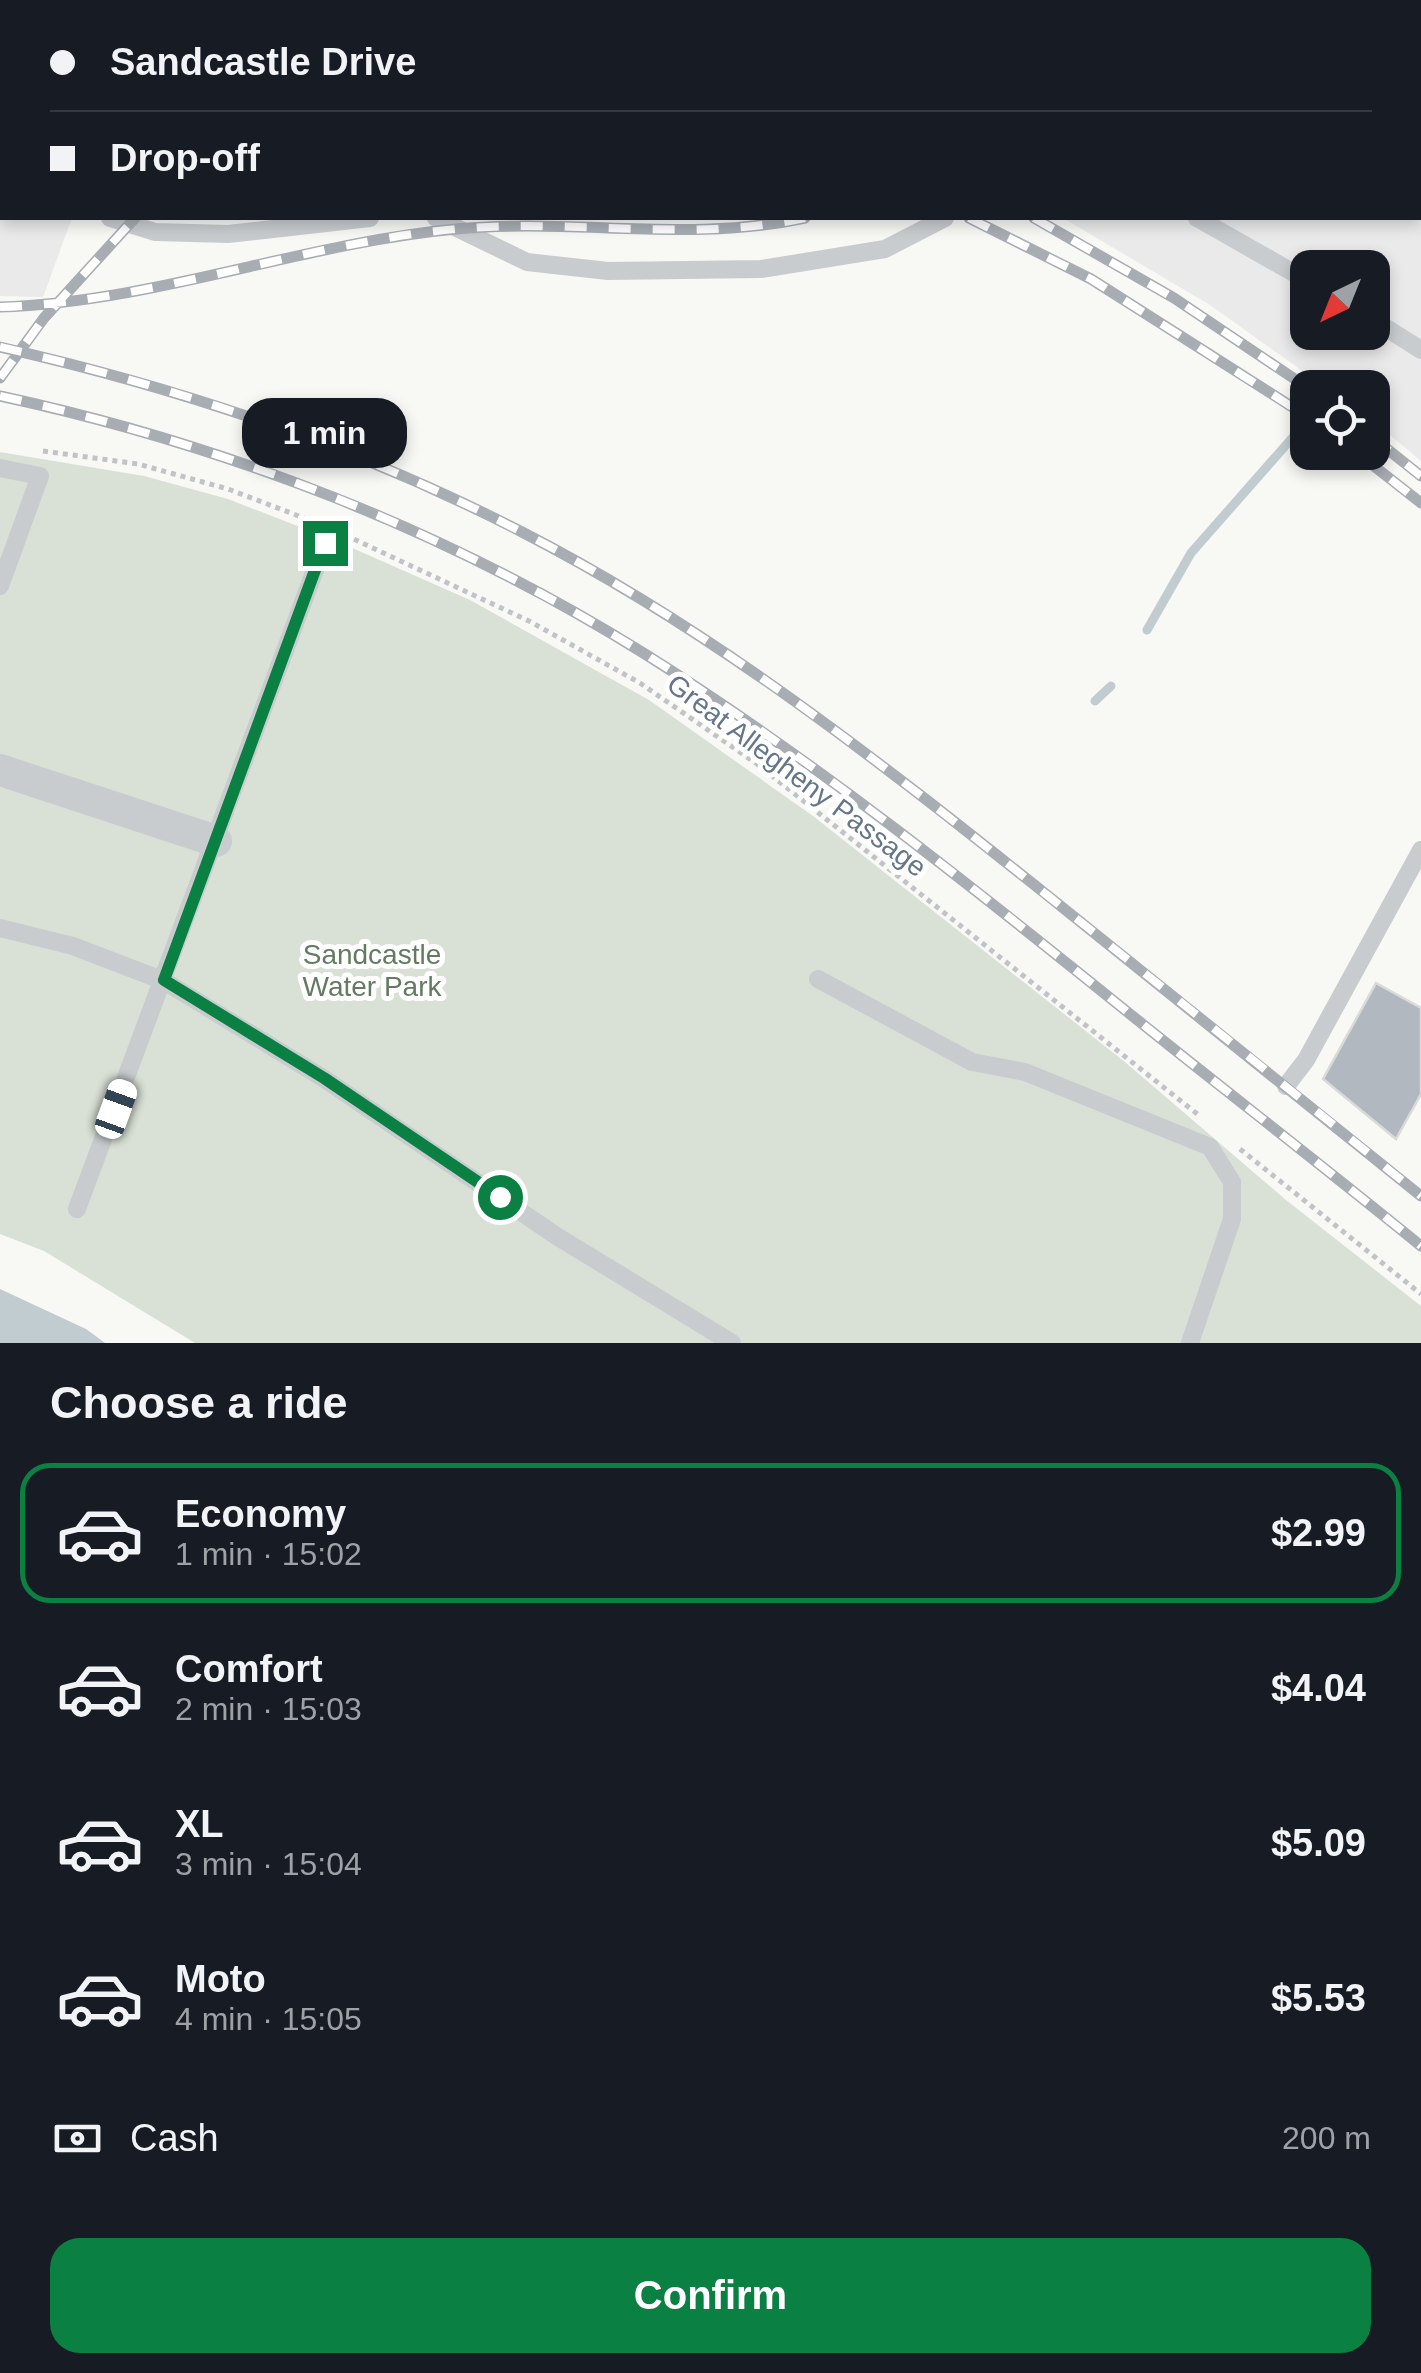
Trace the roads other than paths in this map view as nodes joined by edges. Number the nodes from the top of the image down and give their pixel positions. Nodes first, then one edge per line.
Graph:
1 (116, 220) edge
2 (352, 220) edge
3 (440, 220) edge
4 (941, 220) edge
5 (1201, 220) edge
6 (1290, 271) edge
7 (1390, 330) edge
8 (1421, 350) edge
9 (0, 468) edge
10 (325, 543) dead end
11 (0, 586) edge
12 (0, 770) edge
13 (216, 842) junction
14 (1421, 850) edge
15 (0, 928) edge
16 (818, 978) dead end
17 (164, 980) junction
18 (1286, 1086) dead end
19 (77, 1210) dead end
20 (701, 1325) junction
21 (690, 1343) edge
22 (732, 1343) edge
23 (1190, 1343) edge

1 - 2 lane
3 - 4 lane
5 - 6 lane
7 - 8 lane
9 - 11 lane
10 - 13 lane
12 - 13 street
13 - 17 lane
14 - 18 lane
15 - 17 lane
16 - 23 lane
17 - 19 lane
17 - 20 lane
20 - 21 lane
20 - 22 lane

